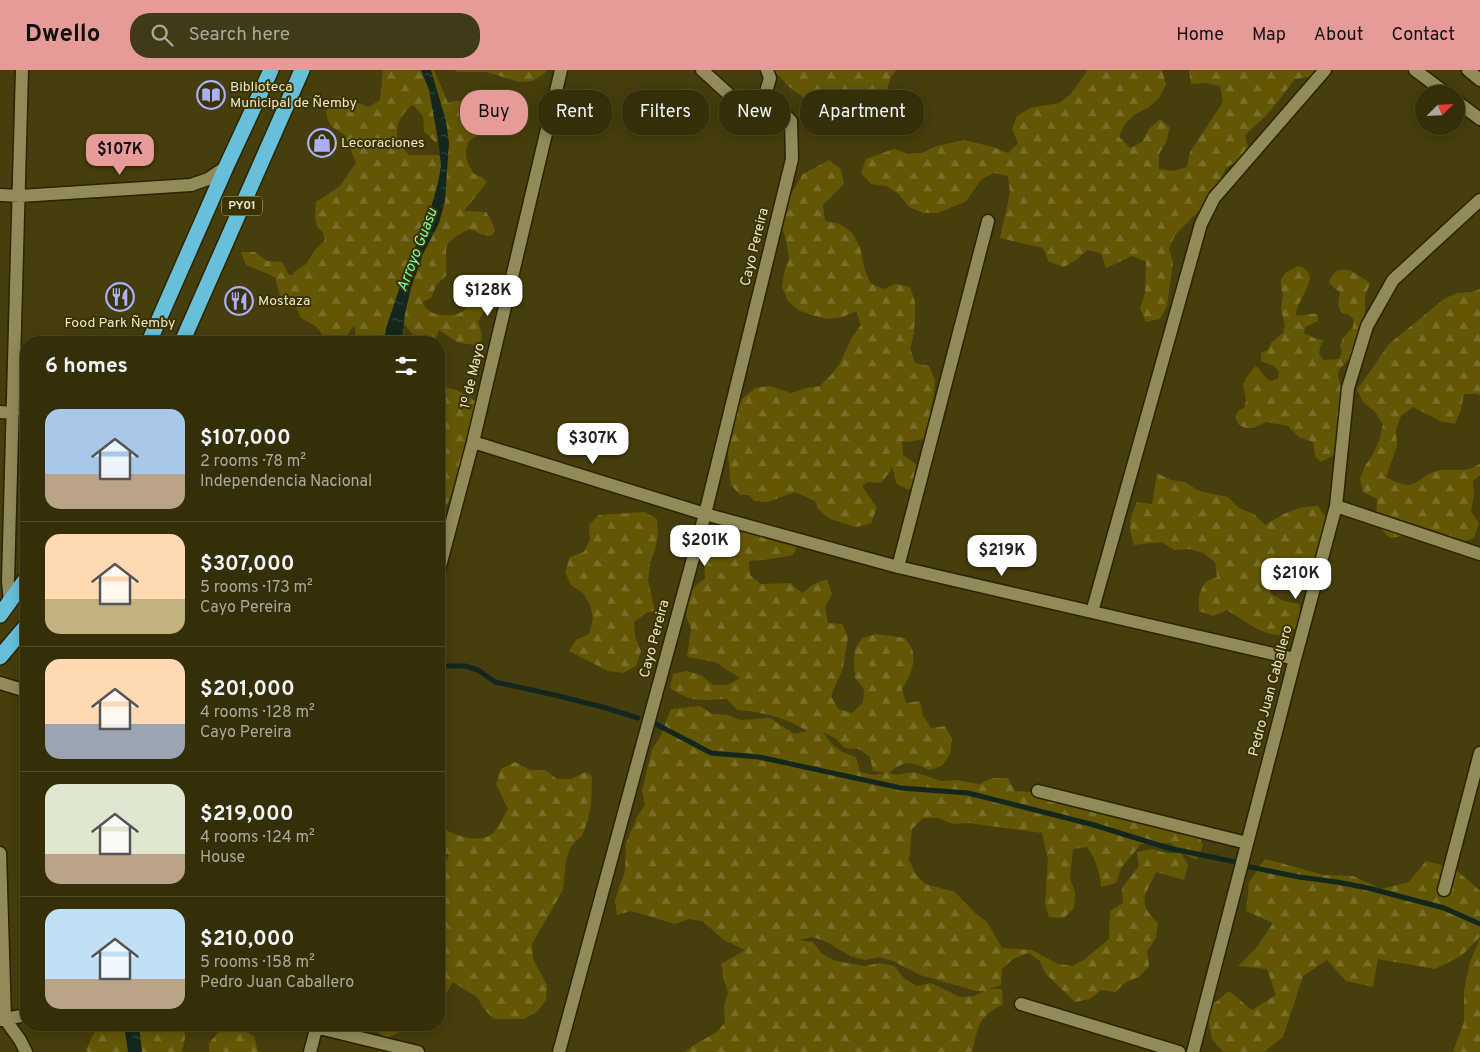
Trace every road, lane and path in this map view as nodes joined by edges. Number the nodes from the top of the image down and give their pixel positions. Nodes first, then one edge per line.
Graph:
1 (22, 70) edge
2 (271, 70) edge
3 (302, 70) edge
4 (561, 70) edge
5 (702, 70) edge
6 (767, 70) edge
7 (1325, 70) edge
8 (1415, 70) edge
9 (1468, 70) edge
10 (1480, 80) edge
11 (1435, 85) edge
12 (724, 90) edge
13 (766, 90) edge
14 (1465, 107) edge
15 (1480, 118) edge
16 (790, 120) edge
17 (226, 167) junction
18 (0, 195) edge
19 (20, 196) junction
20 (1480, 200) edge
21 (988, 221) dead end
22 (152, 336) edge
23 (185, 336) edge
24 (6, 413) edge
25 (473, 442) junction
26 (1336, 506) junction
27 (705, 514) junction
28 (445, 547) edge
29 (1480, 554) edge
30 (898, 566) junction
31 (20, 587) edge
32 (4, 609) edge
33 (1092, 612) junction
34 (20, 633) edge
35 (0, 657) edge
36 (1295, 659) junction
37 (0, 683) edge
38 (20, 689) edge
39 (1480, 753) edge
40 (1038, 791) dead end
41 (1247, 843) junction
42 (0, 853) edge
43 (1444, 890) dead end
44 (1021, 1004) dead end
45 (20, 1016) edge
46 (2, 1019) edge
47 (312, 1031) edge
48 (333, 1031) edge
49 (26, 1052) edge
50 (310, 1052) edge
51 (418, 1052) edge
52 (559, 1052) edge
53 (1179, 1052) edge
54 (1193, 1052) edge

1 - 19 street
2 - 17 highway, PY01
3 - 23 highway, PY01
4 - 25 street, 1º de Mayo
5 - 12 street
6 - 13 street
7 - 33 street
8 - 11 street
9 - 10 street
14 - 15 street
16 - 27 street, Cayo Pereira
17 - 19 street
17 - 22 highway, PY01
18 - 19 street
19 - 24 street
20 - 26 street, Pedro Juan Caballero
21 - 30 street
24 - 32 street
25 - 27 street
25 - 28 street, 1º de Mayo
26 - 29 street
26 - 36 street, Pedro Juan Caballero
27 - 30 street
27 - 52 street, Cayo Pereira
30 - 33 street
31 - 32 highway
33 - 36 street
34 - 35 highway
36 - 41 street, Pedro Juan Caballero
37 - 38 street
39 - 43 street
40 - 41 street
41 - 54 street, Pedro Juan Caballero
42 - 46 street
44 - 53 street
45 - 46 street
46 - 49 street
47 - 50 street
48 - 51 street

